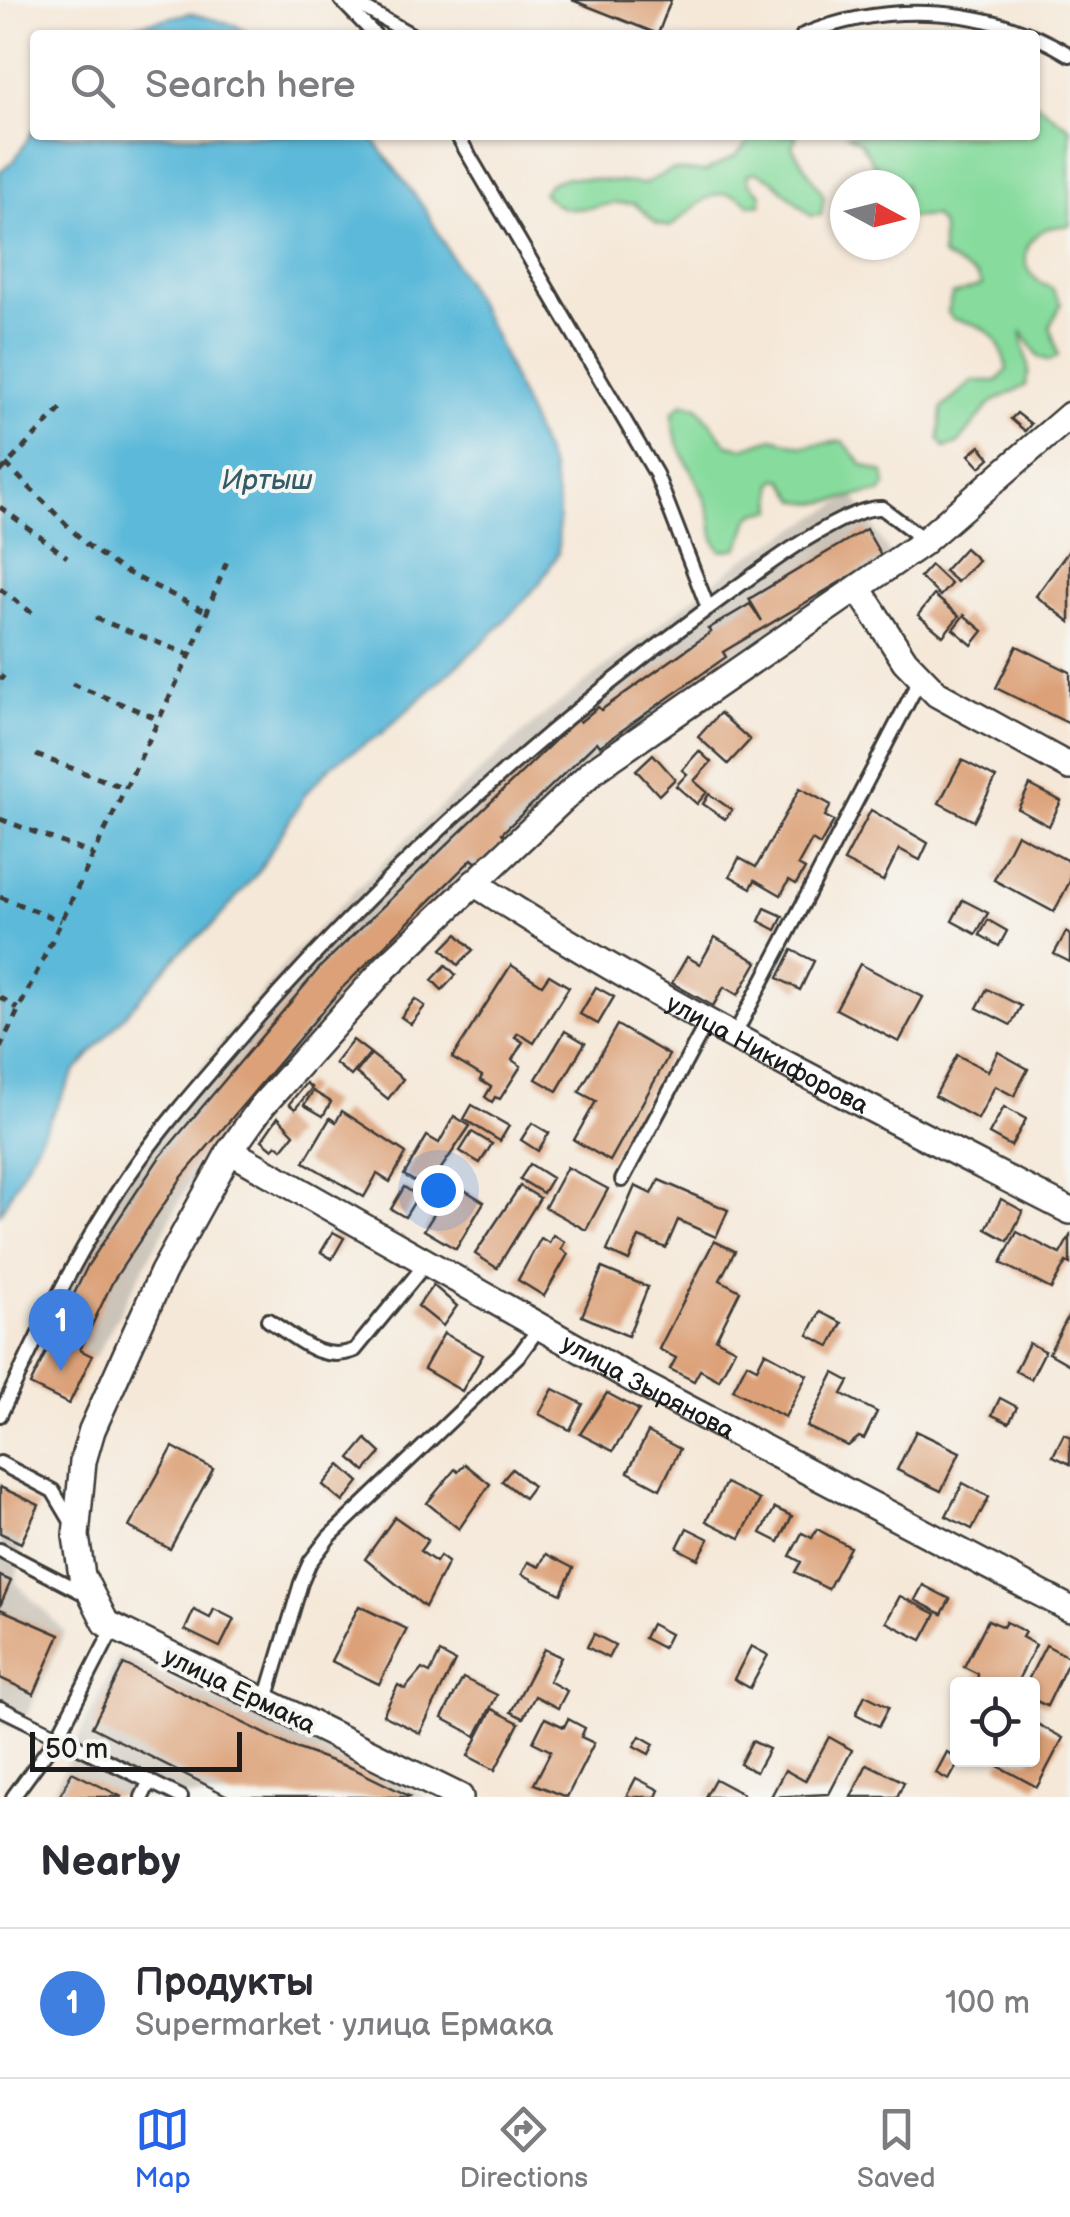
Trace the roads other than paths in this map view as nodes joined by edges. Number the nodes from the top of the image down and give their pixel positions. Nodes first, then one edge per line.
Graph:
1 (341, 0) edge
2 (350, 0) edge
3 (370, 30) edge
4 (403, 30) edge
5 (812, 30) edge
6 (1021, 30) edge
7 (1040, 40) edge
8 (1070, 56) edge
9 (460, 140) edge
10 (1070, 415) edge
11 (926, 540) junction
12 (859, 590) junction
13 (708, 608) junction
14 (920, 680) junction
15 (1070, 767) edge
16 (474, 883) junction
17 (706, 1024) junction
18 (733, 1038) junction
19 (230, 1152) junction
20 (622, 1180) dead end
21 (1070, 1212) edge
22 (429, 1260) junction
23 (268, 1320) dead end
24 (541, 1326) junction
25 (0, 1415) edge
26 (0, 1464) edge
27 (76, 1536) junction
28 (0, 1550) edge
29 (89, 1596) junction
30 (1070, 1609) edge
31 (114, 1629) junction
32 (265, 1703) junction
33 (0, 1708) edge
34 (22, 1719) junction
35 (0, 1720) edge
36 (59, 1734) junction
37 (150, 1781) junction
38 (13, 1797) edge
39 (142, 1797) edge
40 (181, 1797) edge
41 (460, 1797) edge

1 - 3 lane
2 - 4 lane
5 - 6 lane
7 - 8 lane
9 - 13 lane
10 - 11 street, улица Ермака
11 - 12 street, улица Ермака
11 - 13 lane
12 - 14 street
12 - 16 street, улица Ермака
13 - 25 lane
14 - 15 street
14 - 18 lane
16 - 17 street, улица Никифорова
16 - 19 street, улица Ермака
17 - 18 street, улица Никифорова
17 - 20 lane
18 - 21 street, улица Никифорова
19 - 22 street, улица Зырянова
19 - 27 street, улица Ермака
22 - 23 lane
22 - 24 street, улица Зырянова
24 - 30 street, улица Зырянова
24 - 32 lane
26 - 27 lane
27 - 29 street, улица Ермака
28 - 29 lane
29 - 31 street, улица Ермака
31 - 32 street, улица Ермака
31 - 36 lane
32 - 41 street, улица Ермака
33 - 34 lane
34 - 35 lane
34 - 36 lane
36 - 37 lane
36 - 38 lane
37 - 39 lane
37 - 40 lane

